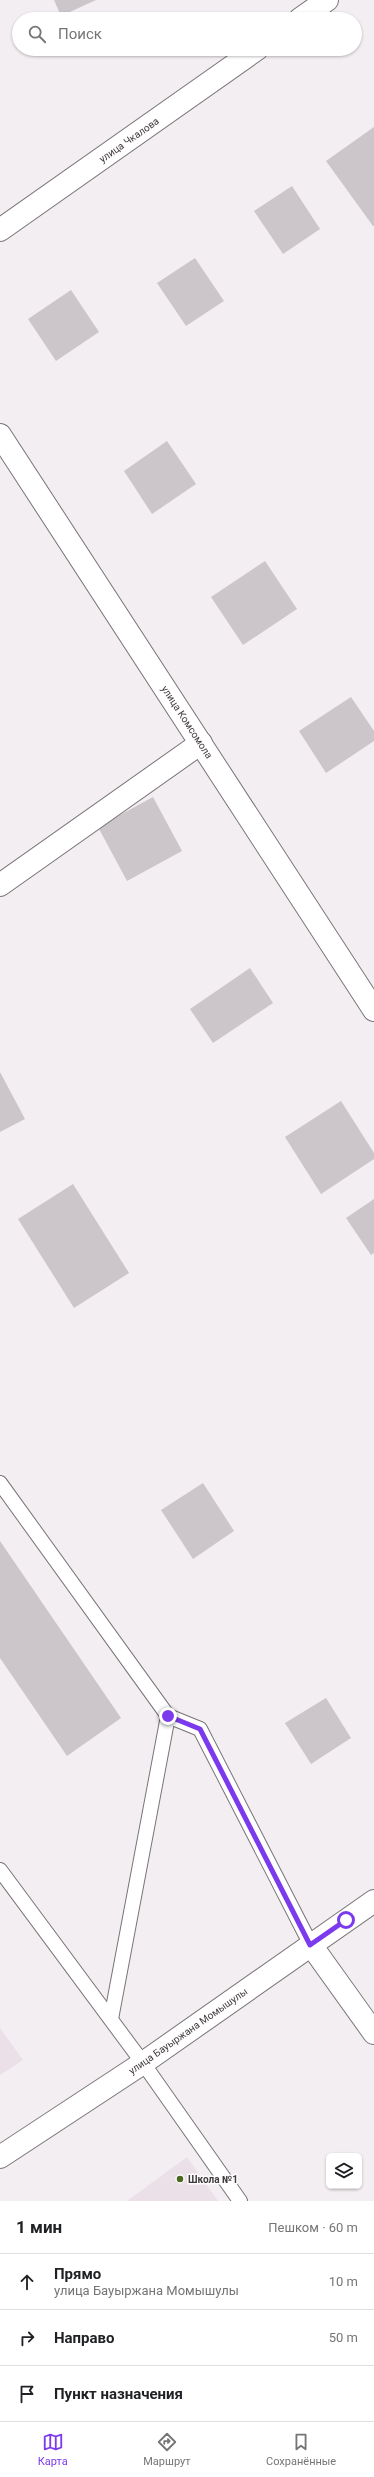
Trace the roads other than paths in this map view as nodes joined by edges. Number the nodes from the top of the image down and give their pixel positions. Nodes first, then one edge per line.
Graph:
1 (327, 0) edge
2 (310, 12) edge
3 (247, 56) edge
4 (0, 230) edge
5 (0, 435) edge
6 (201, 743) junction
7 (0, 885) edge
8 (374, 1010) edge
9 (0, 1483) edge
10 (168, 1716) junction
11 (0, 1870) edge
12 (374, 1901) edge
13 (310, 1945) junction
14 (111, 2019) junction
15 (374, 2033) edge
16 (143, 2063) junction
17 (0, 2157) edge
18 (240, 2201) edge

1 - 2 street
3 - 4 street, улица Чкалова
5 - 6 street, улица Комсомола
6 - 7 street
6 - 8 street, улица Комсомола
9 - 10 lane
10 - 13 lane
10 - 14 lane
11 - 14 lane
12 - 13 street, улица Бауыржана Момышулы
13 - 15 street
13 - 16 street, улица Бауыржана Момышулы
14 - 16 lane
16 - 17 street, улица Бауыржана Момышулы
16 - 18 lane

